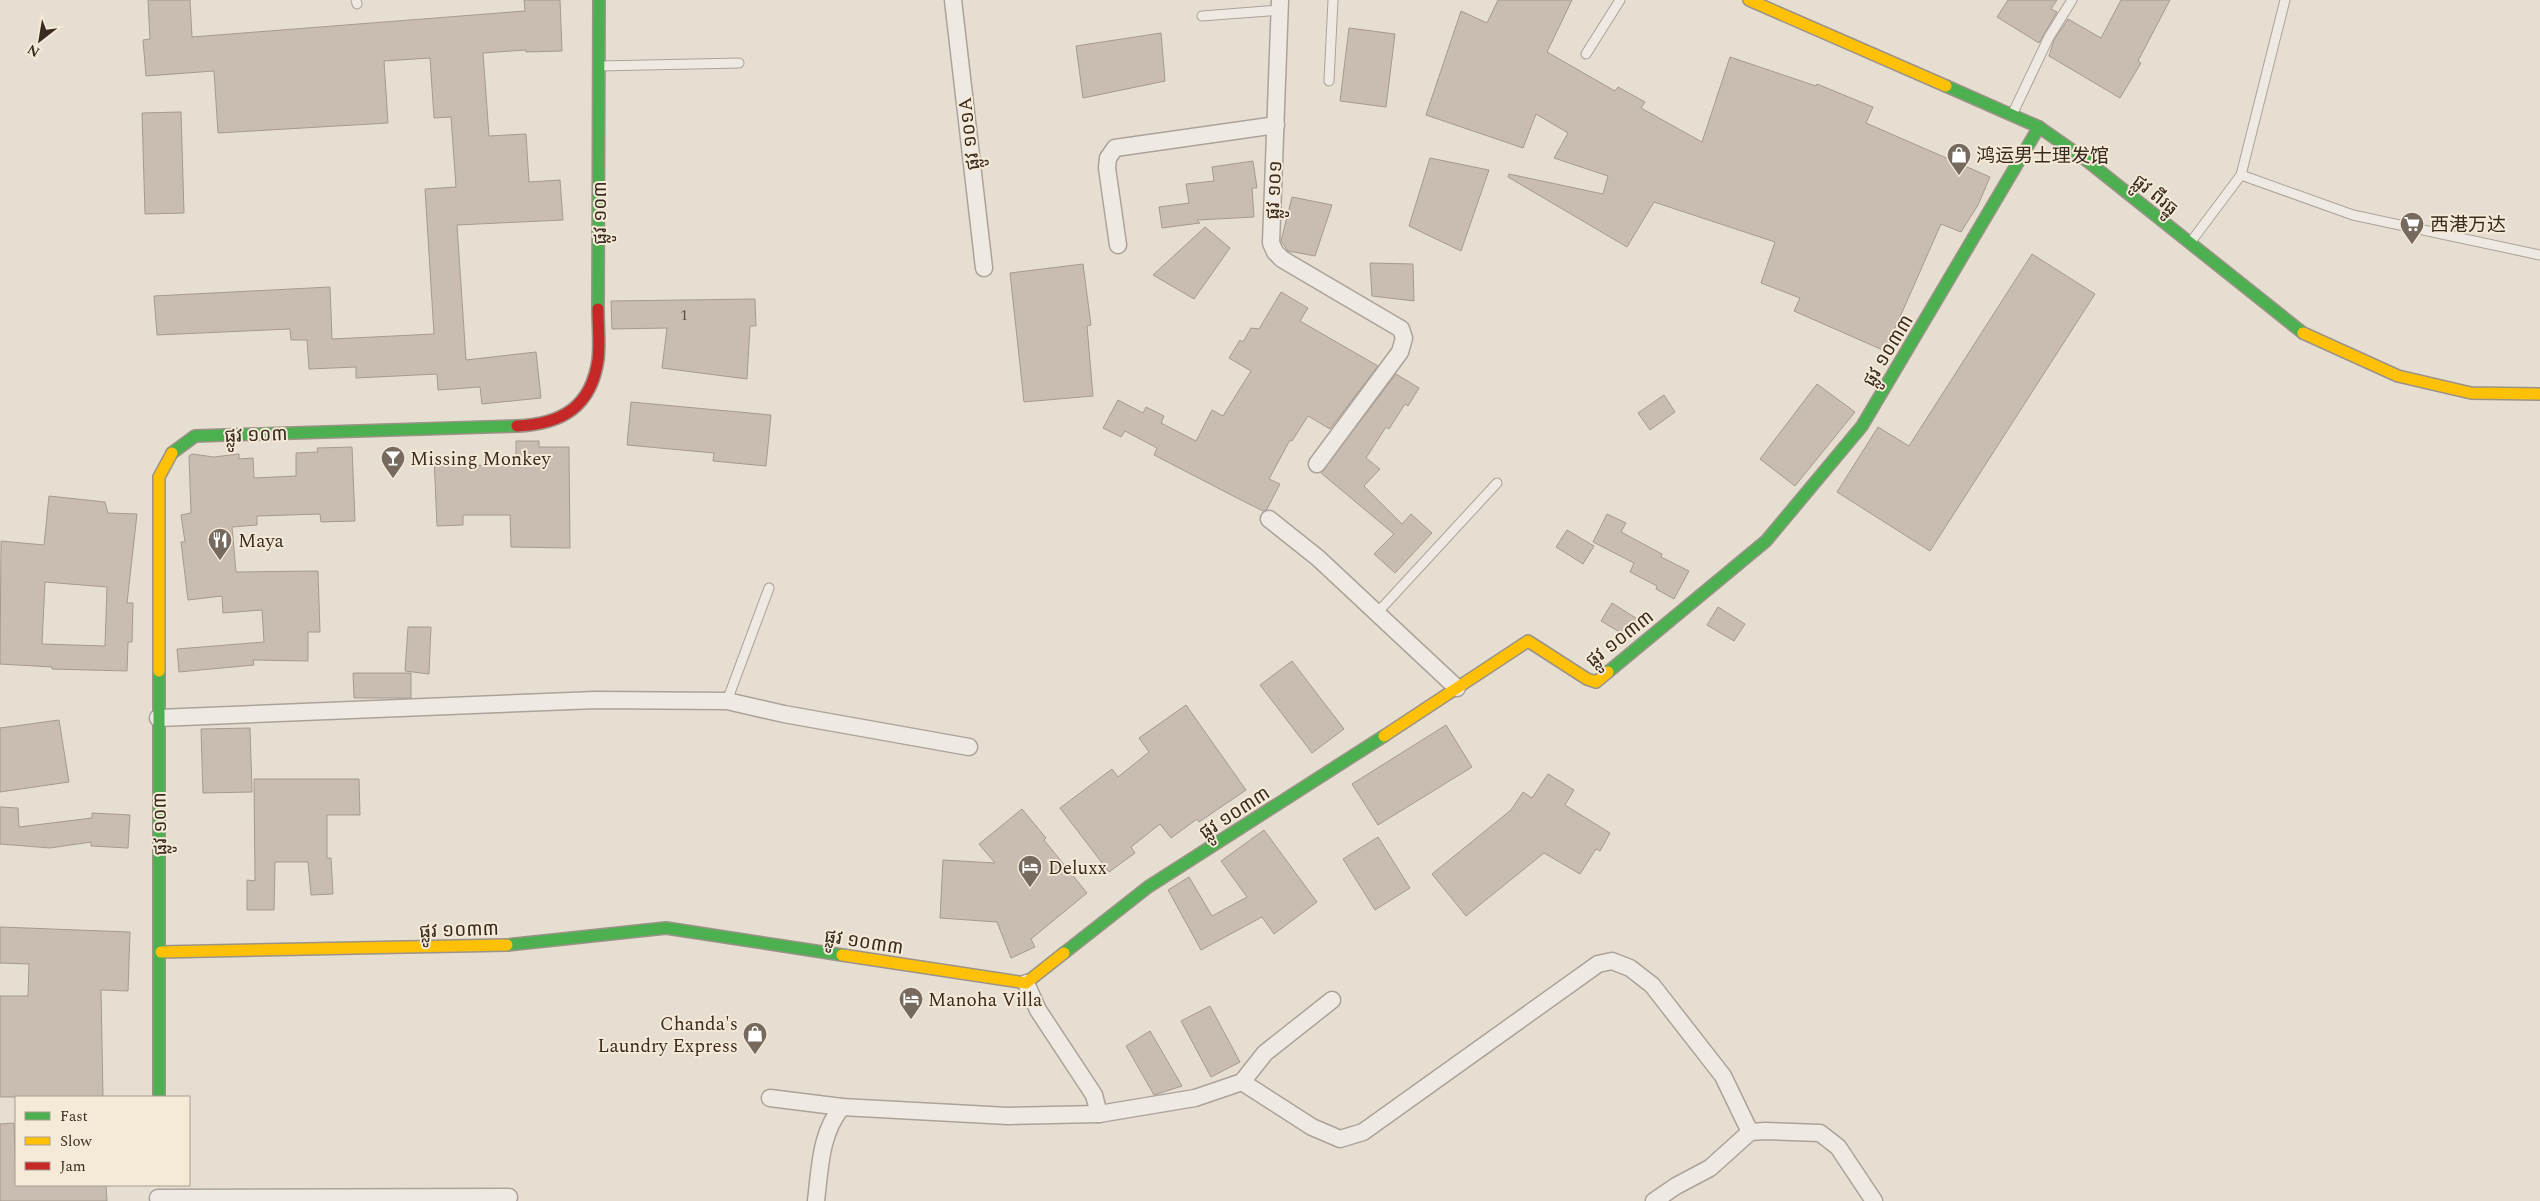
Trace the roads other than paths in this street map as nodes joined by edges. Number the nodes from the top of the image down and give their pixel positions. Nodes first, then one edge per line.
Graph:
1 (599, 0) edge
2 (952, 0) edge
3 (1333, 0) edge
4 (1620, 0) edge
5 (1749, 0) edge
6 (2072, 0) edge
7 (2285, 0) edge
8 (1280, 5) edge
9 (1202, 16) dead end
10 (1586, 54) dead end
11 (739, 63) dead end
12 (600, 66) junction
13 (1329, 81) dead end
14 (2012, 115) junction
15 (1276, 125) junction
16 (2039, 127) junction
17 (2241, 174) junction
18 (2190, 243) junction
19 (1118, 245) dead end
20 (2540, 255) edge
21 (984, 268) dead end
22 (2540, 394) edge
23 (1317, 464) dead end
24 (1497, 483) dead end
25 (1270, 519) dead end
26 (769, 588) dead end
27 (1378, 612) junction
28 (1457, 688) junction
29 (728, 701) junction
30 (158, 718) junction
31 (969, 747) dead end
32 (161, 952) junction
33 (1026, 983) junction
34 (1332, 1000) dead end
35 (1242, 1082) junction
36 (159, 1096) edge
37 (770, 1098) dead end
38 (842, 1107) junction
39 (1099, 1114) junction
40 (1750, 1132) junction
41 (158, 1195) edge
42 (509, 1197) dead end
43 (816, 1201) edge
44 (1654, 1201) edge
45 (1874, 1201) edge

1 - 12 street, ផ្លូវ ១០៣
2 - 21 street, ផ្លូវ ១០១A
3 - 13 lane
4 - 10 lane
5 - 14 street, ផ្លូវ ពីរធ្នូ
6 - 14 lane
7 - 17 lane
8 - 9 lane
8 - 15 street, ផ្លូវ ១០១
11 - 12 lane
12 - 30 street, ផ្លូវ ១០៣
14 - 16 street, ផ្លូវ ពីរធ្នូ
15 - 19 street
15 - 23 street, ផ្លូវ ១០១
16 - 18 street, ផ្លូវ ពីរធ្នូ
16 - 28 street, ផ្លូវ ១០៣៣
17 - 18 lane
17 - 20 lane
18 - 22 street, ផ្លូវ ពីរធ្នូ
24 - 27 lane
25 - 27 street
26 - 29 lane
27 - 28 street
28 - 33 street, ផ្លូវ ១០៣៣
29 - 30 street
29 - 31 street
30 - 32 street, ផ្លូវ ១០៣
32 - 33 street, ផ្លូវ ១០៣៣
32 - 36 street, ផ្លូវ ១០៣
33 - 39 street
34 - 35 street
35 - 39 street
35 - 40 street
37 - 38 street
38 - 39 street
38 - 43 street
40 - 44 street
40 - 45 street
41 - 42 street

